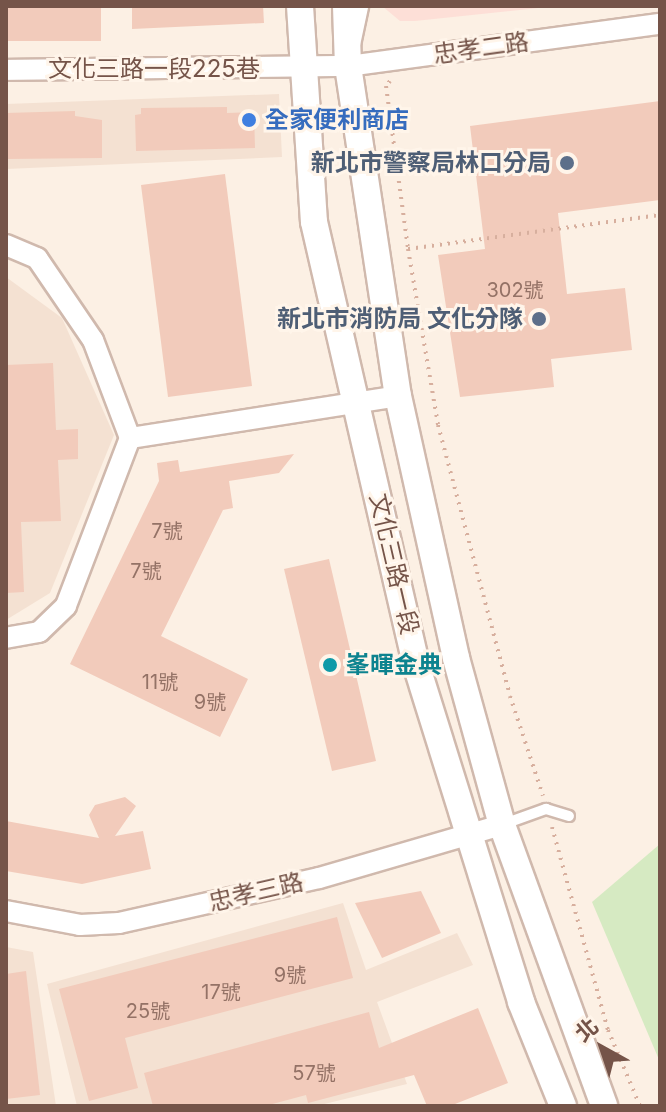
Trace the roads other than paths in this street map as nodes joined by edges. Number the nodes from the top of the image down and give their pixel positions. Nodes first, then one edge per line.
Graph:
1 (300, 6) edge
2 (346, 6) edge
3 (363, 6) edge
4 (660, 24) edge
5 (348, 66) junction
6 (301, 69) junction
7 (6, 70) edge
8 (6, 245) edge
9 (398, 396) junction
10 (357, 402) junction
11 (130, 438) junction
12 (6, 638) edge
13 (569, 816) dead end
14 (502, 825) junction
15 (467, 836) junction
16 (6, 911) edge
17 (563, 1106) edge
18 (604, 1106) edge

1 - 6 street, 文化三路一段
2 - 5 street, 文化三路一段
3 - 5 lane
4 - 5 street, 忠孝二路
5 - 6 street, 忠孝二路
5 - 9 street, 文化三路一段
6 - 7 street, 文化三路一段225巷
6 - 10 street, 文化三路一段
8 - 11 street
9 - 10 street
9 - 14 street, 文化三路一段
10 - 11 street
10 - 15 street, 文化三路一段
11 - 12 street
13 - 14 lane
14 - 15 street, 忠孝三路
14 - 18 street, 文化三路一段
15 - 16 street, 忠孝三路
15 - 17 street, 文化三路一段

